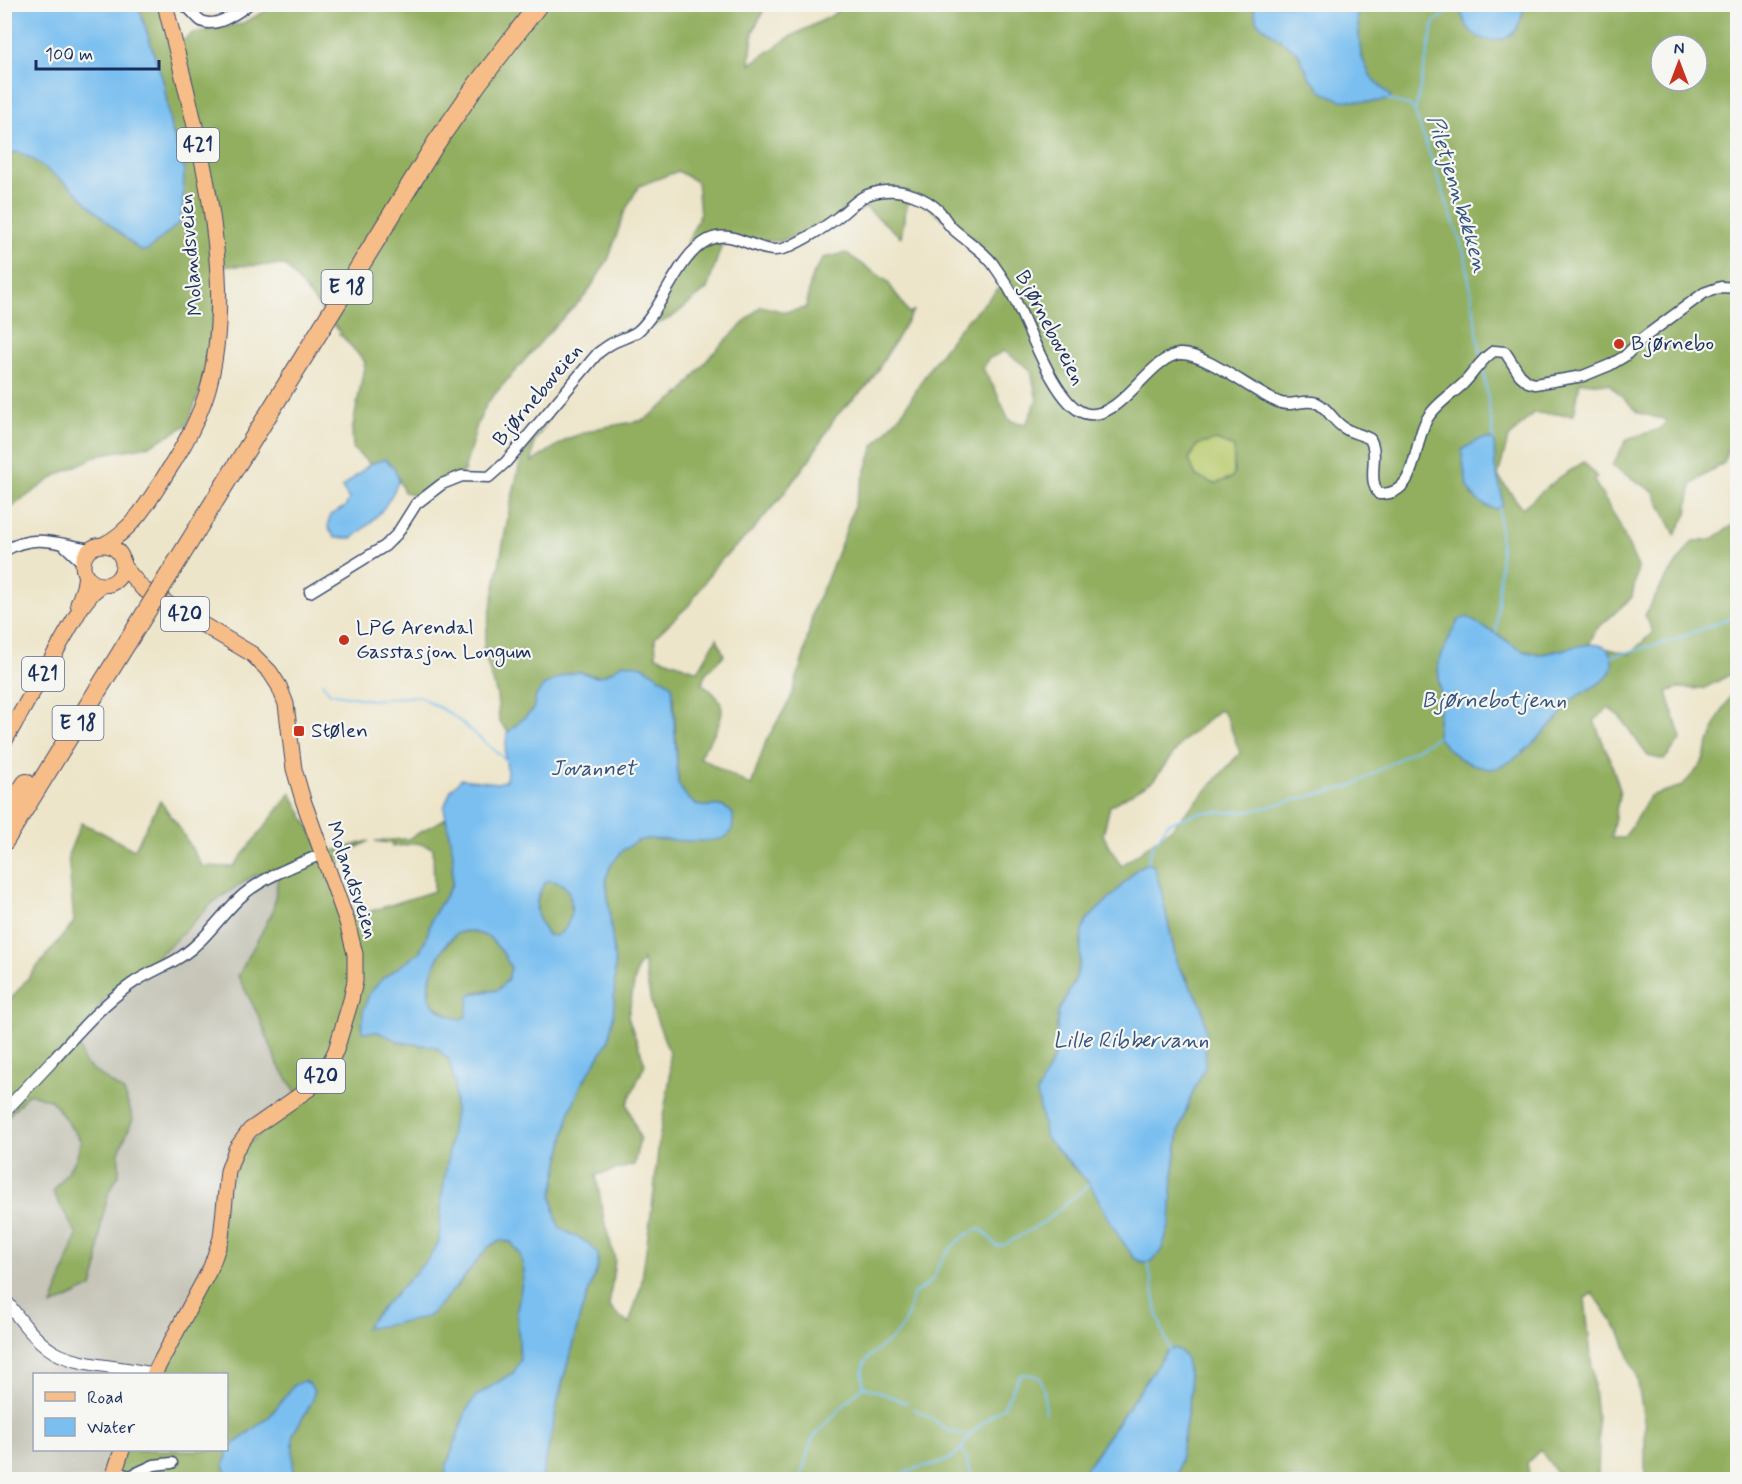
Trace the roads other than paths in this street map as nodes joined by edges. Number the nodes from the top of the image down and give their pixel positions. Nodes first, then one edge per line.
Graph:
1 (249, 4) edge
2 (523, 4) edge
3 (539, 4) edge
4 (172, 5) edge
5 (1737, 288) edge
6 (133, 522) junction
7 (64, 545) junction
8 (97, 547) junction
9 (4, 551) edge
10 (122, 561) junction
11 (84, 569) junction
12 (161, 575) junction
13 (108, 583) junction
14 (310, 592) dead end
15 (145, 597) junction
16 (4, 732) edge
17 (4, 742) edge
18 (4, 817) edge
19 (4, 842) edge
20 (322, 854) junction
21 (51, 1062) joint
22 (4, 1112) edge
23 (4, 1298) edge
24 (150, 1373) edge
25 (154, 1373) edge
26 (121, 1451) edge
27 (172, 1463) dead end
28 (113, 1476) edge

1 - 4 street
2 - 12 highway, E 18
3 - 12 highway, E 18
4 - 6 main road, Molandsveien / 421
5 - 14 street, Bjørneboveien
6 - 8 main road, Molandsveien / 421
6 - 10 main road, Molandsveien / 421
7 - 8 street
7 - 9 street
7 - 11 street
8 - 10 main road
8 - 11 main road, 421
10 - 13 main road, 421
10 - 15 main road, Molandsveien / 420
11 - 13 main road
11 - 16 main road, 421
12 - 15 highway, E 18
13 - 15 main road, Molandsveien / 420
13 - 17 main road, 421
15 - 18 highway, E 18
15 - 19 highway, E 18
15 - 20 main road, Molandsveien / 420
20 - 21 street
20 - 25 main road, Molandsveien / 420
21 - 22 street
23 - 24 street
26 - 28 main road
27 - 28 street

